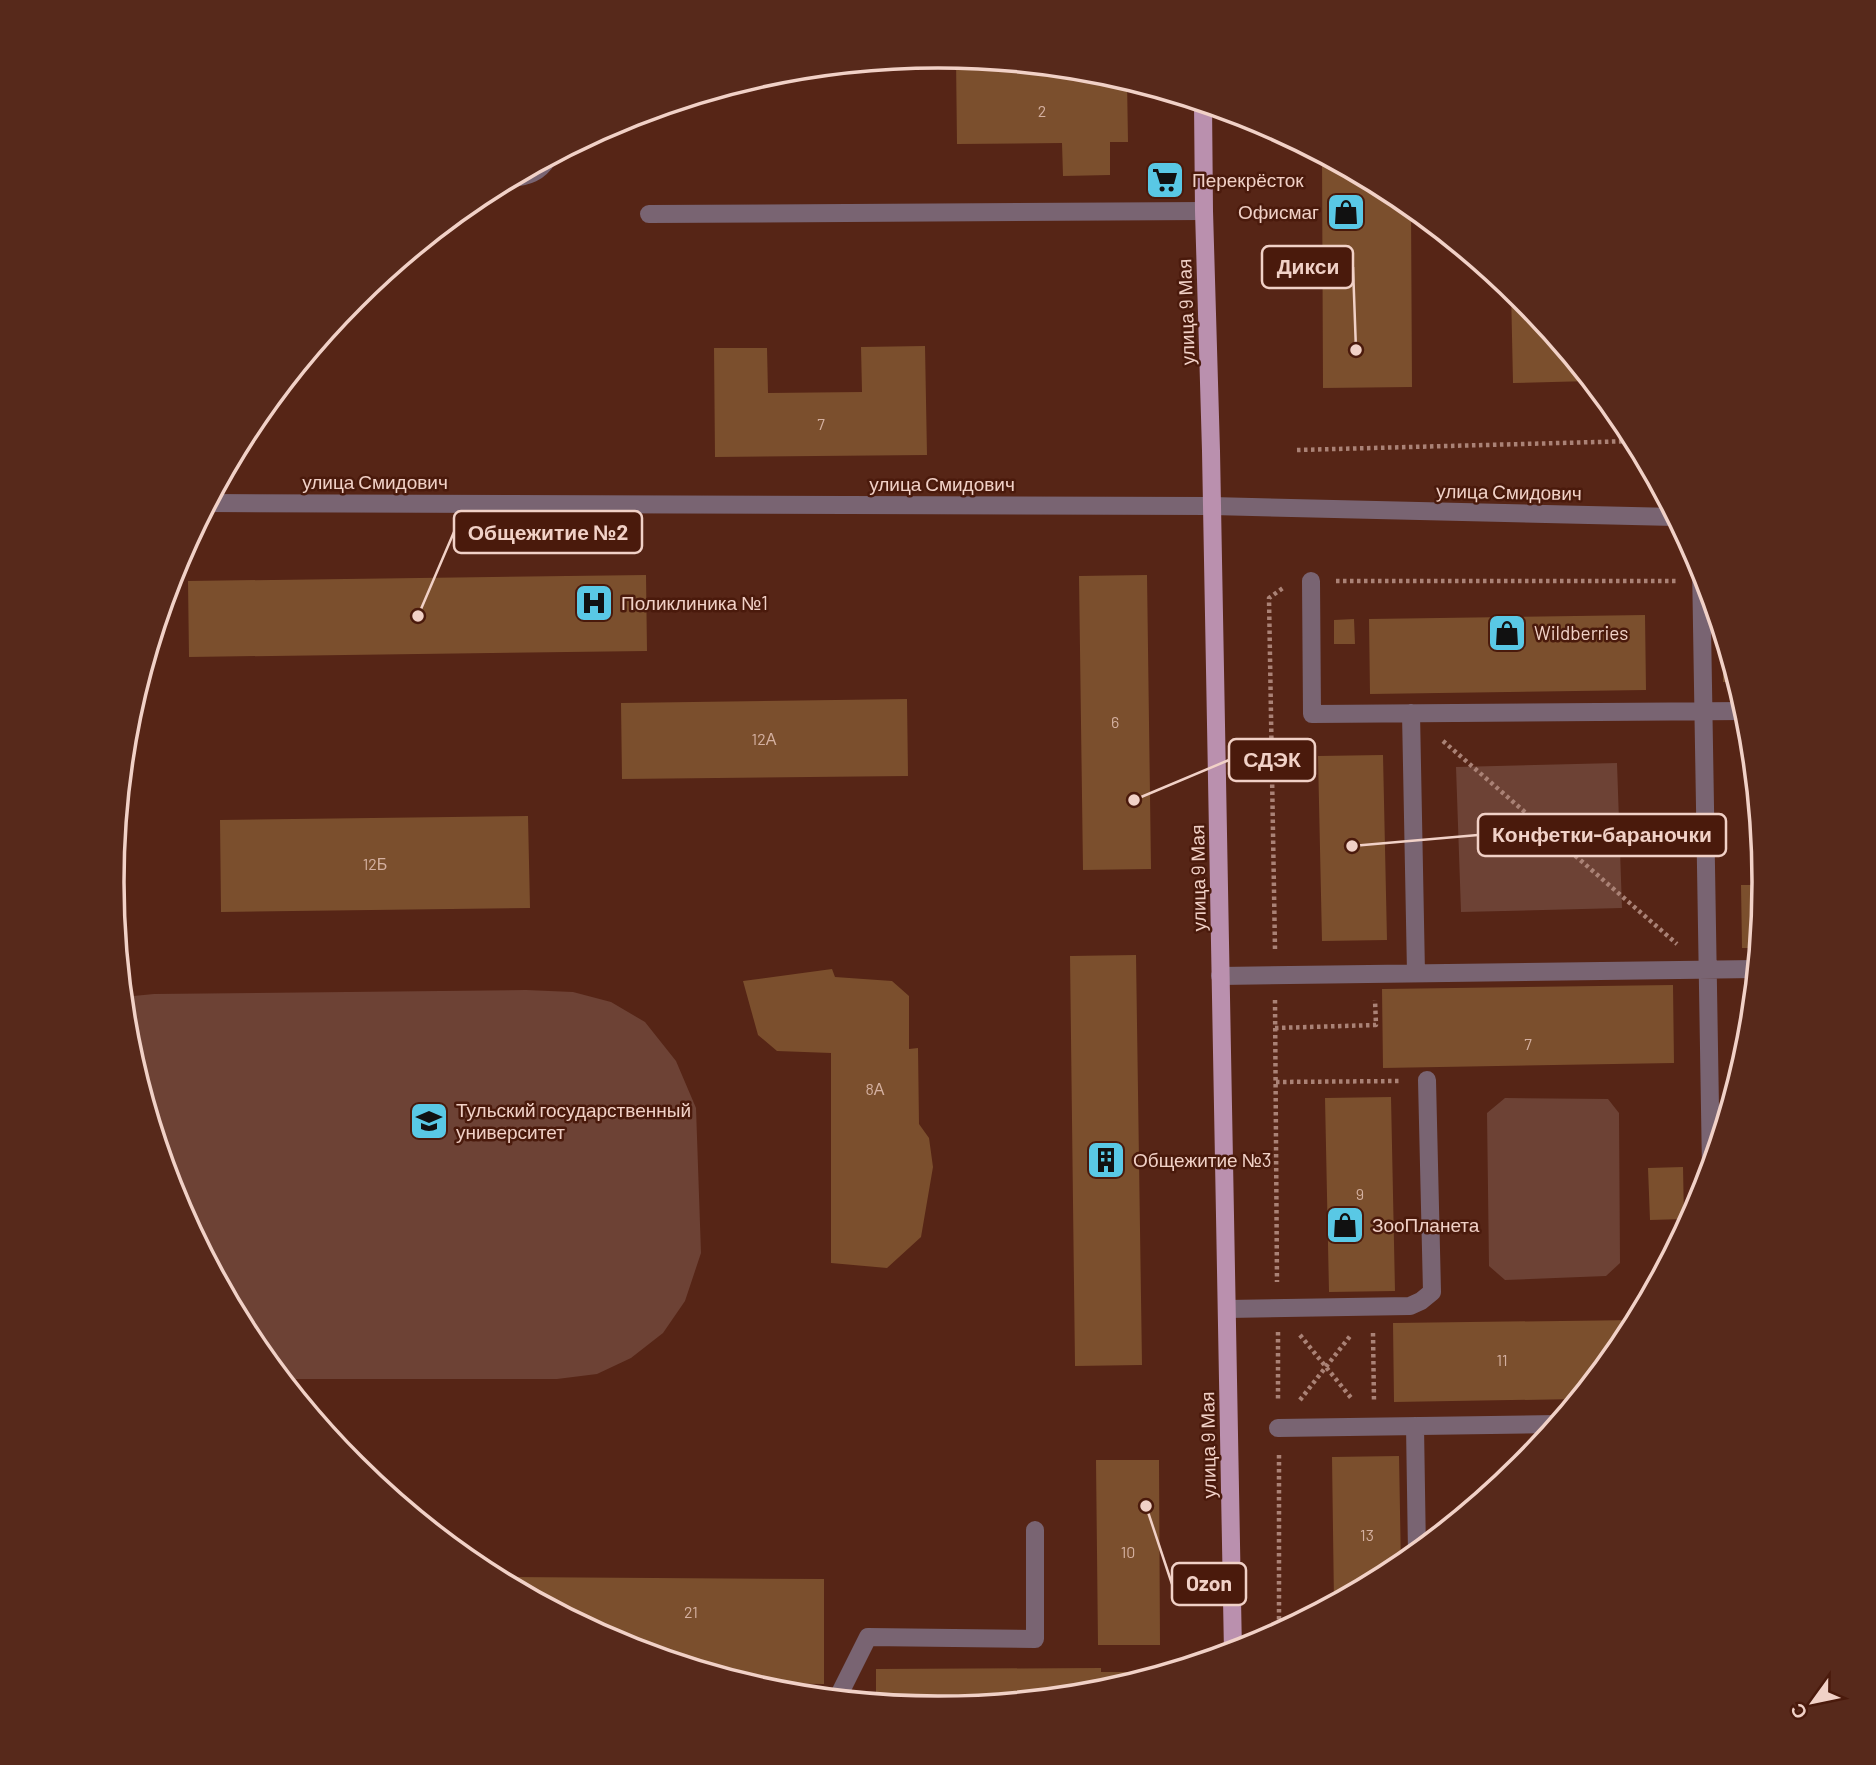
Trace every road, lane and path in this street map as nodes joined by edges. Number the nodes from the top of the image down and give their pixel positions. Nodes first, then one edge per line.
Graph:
1 (1203, 112) edge
2 (1204, 211) junction
3 (649, 214) dead end
4 (1622, 441) edge
5 (1297, 450) dead end
6 (218, 503) edge
7 (1212, 506) junction
8 (1665, 517) edge
9 (1691, 573) edge
10 (1311, 581) junction
11 (1701, 601) edge
12 (1734, 710) edge
13 (1703, 711) junction
14 (1411, 713) junction
15 (1747, 969) edge
16 (1707, 970) junction
17 (1416, 973) junction
18 (1374, 974) junction
19 (1275, 975) junction
20 (1220, 976) junction
21 (1275, 1028) junction
22 (1427, 1080) joint
23 (1276, 1082) junction
24 (1710, 1142) edge
25 (1373, 1306) junction
26 (1278, 1308) junction
27 (1227, 1309) junction
28 (1326, 1367) junction
29 (1545, 1424) edge
30 (1415, 1426) junction
31 (1375, 1427) junction
32 (1278, 1428) junction
33 (1035, 1530) dead end
34 (1418, 1540) edge
35 (1279, 1622) edge
36 (1233, 1642) edge
37 (841, 1691) edge

1 - 2 main road, улица 9 Мая
2 - 3 street
2 - 7 main road, улица 9 Мая
4 - 5 path
6 - 7 street, улица Смидович
7 - 8 street, улица Смидович
7 - 20 main road, улица 9 Мая
9 - 10 path
10 - 14 street
10 - 19 path
11 - 13 street
12 - 13 street
13 - 14 street
13 - 16 street
14 - 16 path
14 - 17 street
15 - 16 street
16 - 17 street
16 - 24 street
17 - 18 street
18 - 19 street
18 - 21 path
19 - 20 street
19 - 21 path
20 - 27 main road, улица 9 Мая
21 - 23 path
22 - 23 path
22 - 25 street
23 - 26 path
25 - 26 street
25 - 28 path
25 - 31 path
26 - 27 street
26 - 28 path
26 - 32 path
27 - 36 main road, улица 9 Мая
28 - 31 path
28 - 32 path
29 - 30 street
30 - 31 street
30 - 34 street
31 - 32 street
32 - 35 path
33 - 37 street

